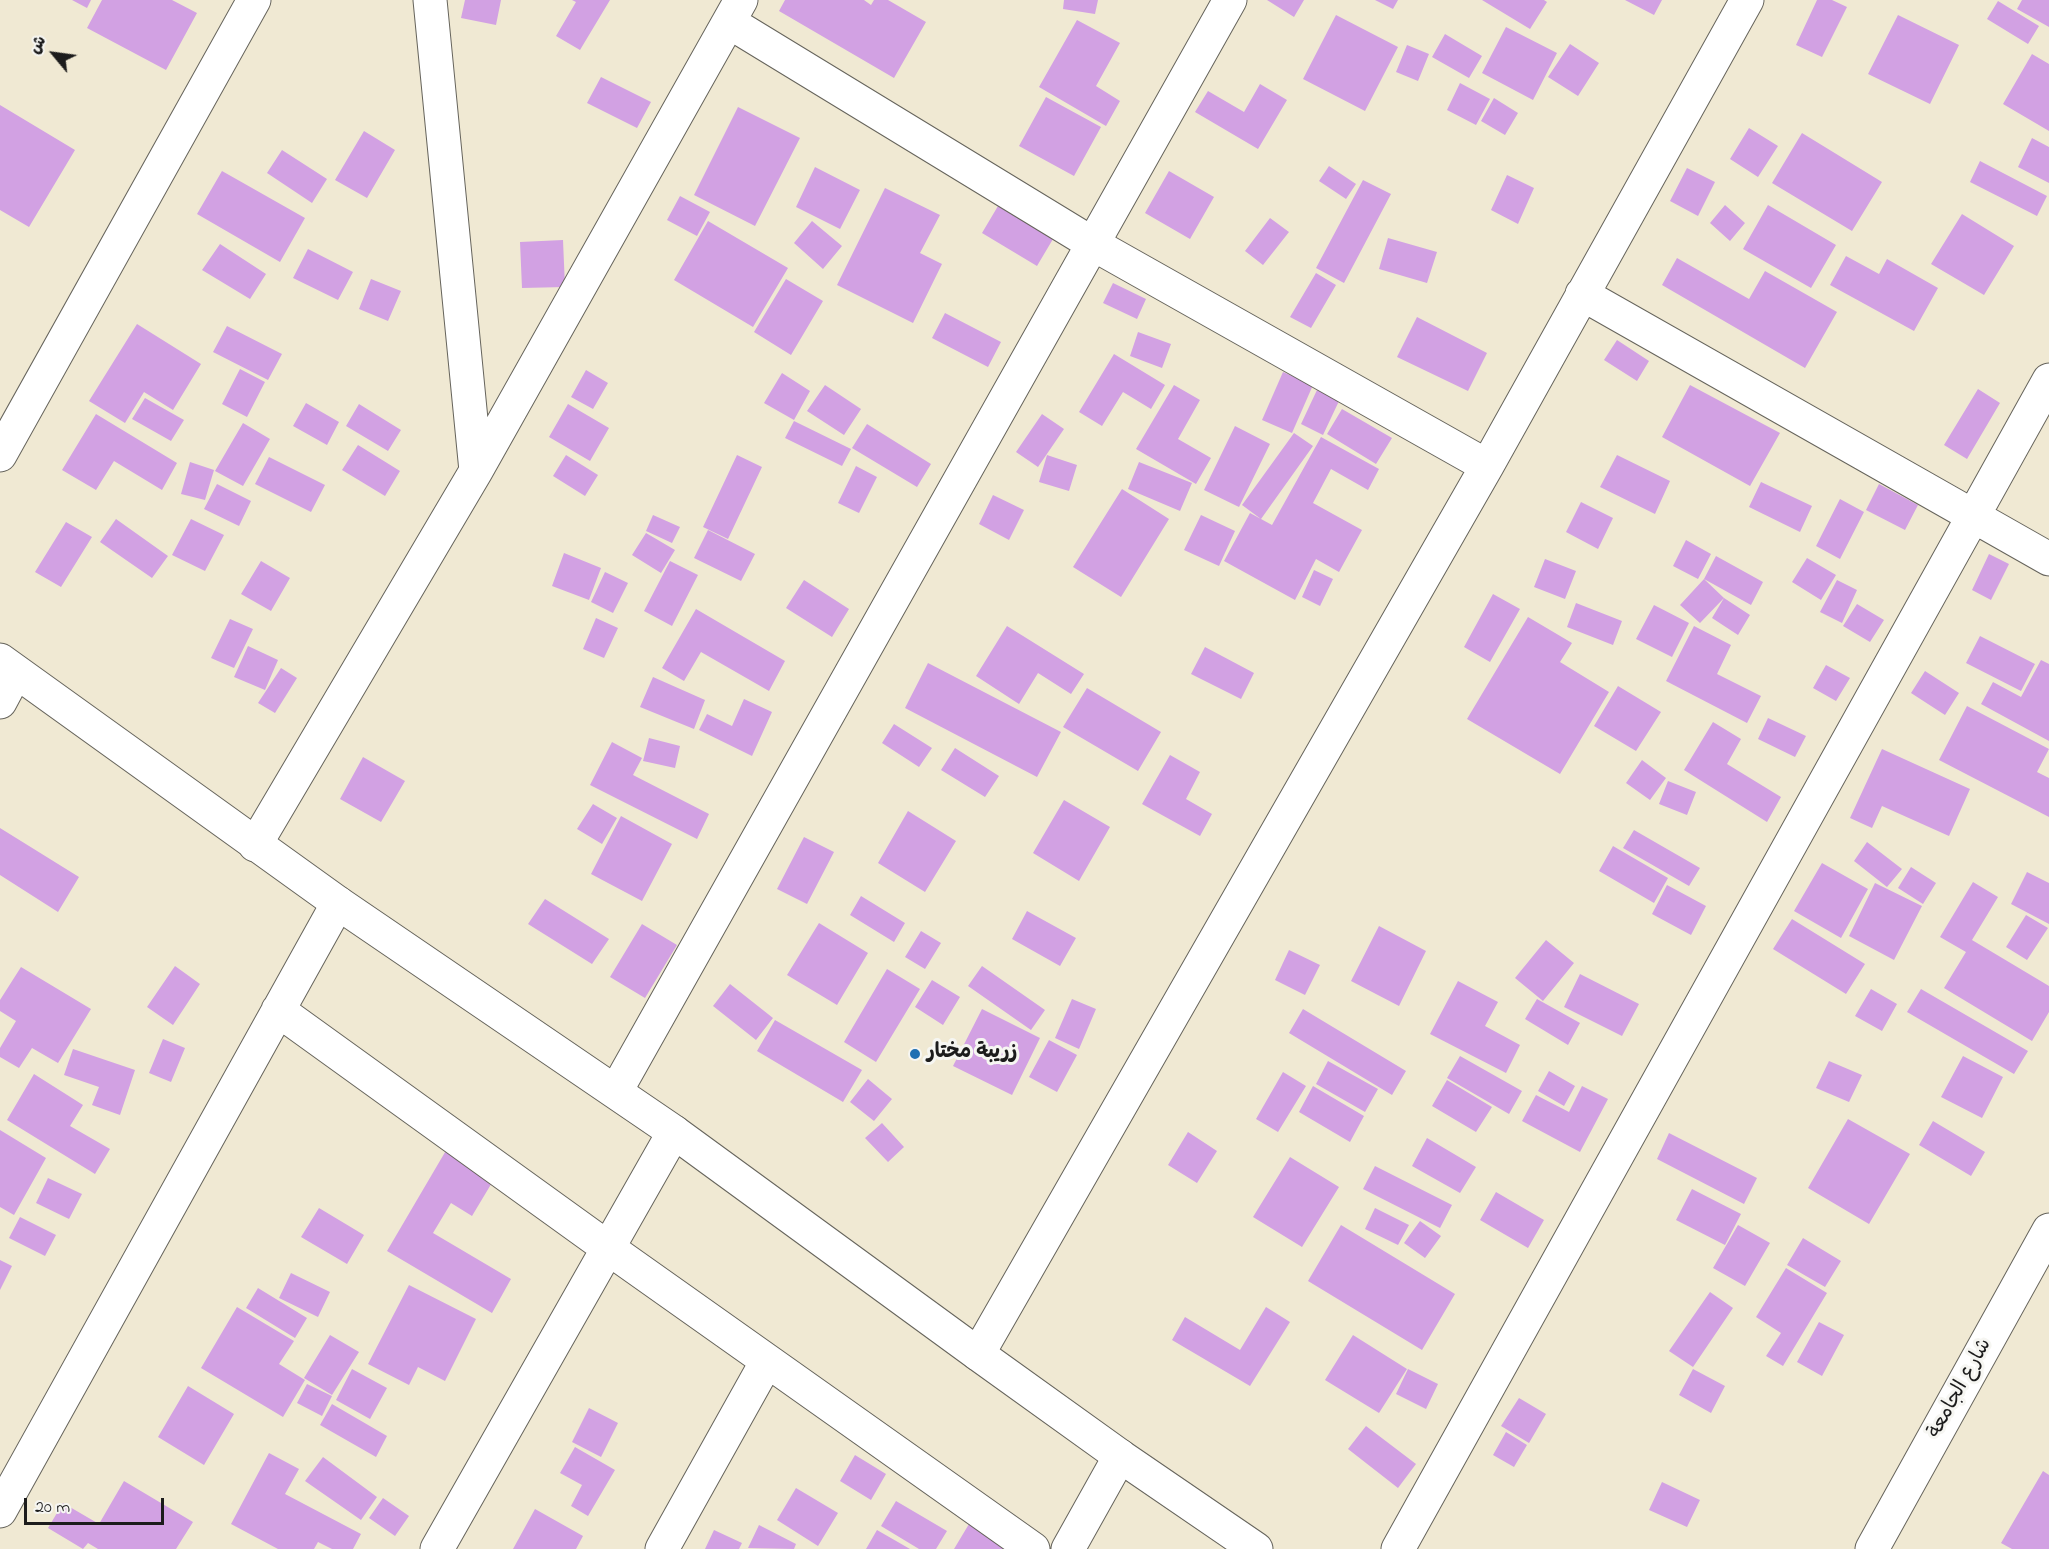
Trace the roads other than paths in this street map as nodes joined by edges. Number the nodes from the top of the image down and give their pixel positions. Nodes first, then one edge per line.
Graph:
1 (254, 0) edge
2 (430, 0) edge
3 (1230, 0) edge
4 (1747, 0) edge
5 (735, 11) edge
6 (1093, 244) junction
7 (1582, 294) junction
8 (2049, 380) edge
9 (0, 455) edge
10 (1487, 466) junction
11 (476, 471) junction
12 (1973, 516) junction
13 (2049, 560) edge
14 (8, 666) edge
15 (0, 702) edge
16 (255, 845) junction
17 (338, 903) junction
18 (278, 1010) junction
19 (616, 1091) junction
20 (674, 1132) junction
21 (2049, 1230) edge
22 (608, 1248) junction
23 (978, 1354) junction
24 (766, 1361) junction
25 (1120, 1456) junction
26 (0, 1510) edge
27 (437, 1549) edge
28 (662, 1549) edge
29 (1033, 1549) edge
30 (1068, 1549) edge
31 (1256, 1549) edge
32 (1398, 1549) edge
33 (1872, 1549) edge

1 - 9 street
2 - 11 street
3 - 6 street
4 - 7 street
5 - 6 street
5 - 11 street
6 - 10 street
6 - 19 street
7 - 10 street
7 - 12 street
8 - 12 street
10 - 23 street
11 - 16 street
12 - 13 street
12 - 32 street
14 - 15 street
14 - 16 street
16 - 17 street
17 - 18 street
17 - 19 street
18 - 22 street
18 - 26 street
19 - 20 street
20 - 22 street
20 - 23 street
21 - 33 street, شارع الجامعة
22 - 24 street
22 - 27 street
23 - 25 street
24 - 28 street
24 - 29 street
25 - 30 street
25 - 31 street

